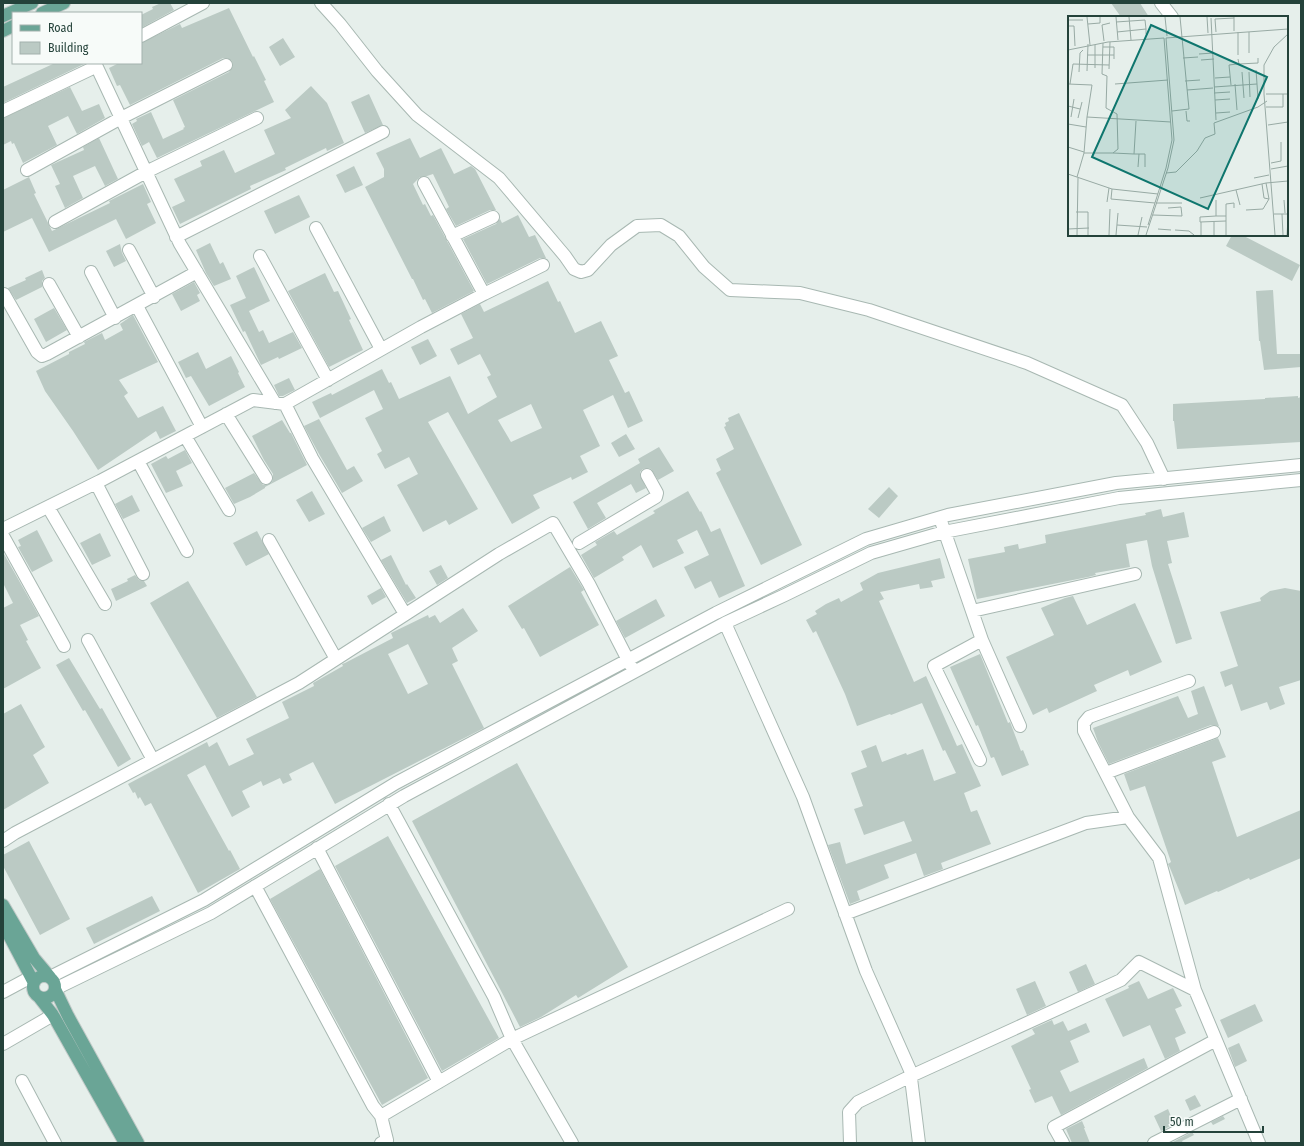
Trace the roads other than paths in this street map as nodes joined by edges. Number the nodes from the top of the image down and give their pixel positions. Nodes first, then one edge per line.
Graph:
1 (32, 3) edge
2 (64, 3) edge
3 (203, 3) edge
4 (321, 3) edge
5 (1161, 3) edge
6 (44, 12) edge
7 (3, 16) edge
8 (1171, 16) edge
9 (12, 26) edge
10 (3, 31) edge
11 (142, 35) edge
12 (94, 64) edge
13 (94, 64) edge
14 (226, 65) dead end
15 (3, 112) edge
16 (121, 118) junction
17 (258, 118) dead end
18 (383, 132) dead end
19 (27, 170) dead end
20 (146, 172) junction
21 (424, 184) dead end
22 (493, 217) dead end
23 (55, 222) dead end
24 (316, 228) dead end
25 (452, 236) junction
26 (176, 237) junction
27 (129, 250) dead end
28 (260, 256) dead end
29 (543, 266) dead end
30 (91, 272) dead end
31 (197, 272) junction
32 (49, 284) dead end
33 (4, 294) edge
34 (484, 294) junction
35 (154, 297) junction
36 (137, 306) junction
37 (115, 318) junction
38 (79, 337) junction
39 (381, 349) junction
40 (328, 380) junction
41 (280, 403) junction
42 (226, 414) junction
43 (202, 426) junction
44 (185, 436) junction
45 (138, 461) junction
46 (1301, 465) edge
47 (647, 475) dead end
48 (266, 478) dead end
49 (1164, 479) junction
50 (1301, 480) edge
51 (96, 483) junction
52 (48, 507) junction
53 (229, 510) dead end
54 (940, 518) junction
55 (3, 530) edge
56 (944, 532) junction
57 (3, 536) edge
58 (269, 540) dead end
59 (573, 546) junction
60 (187, 551) dead end
61 (143, 574) dead end
62 (1135, 574) dead end
63 (105, 604) dead end
64 (972, 611) junction
65 (405, 614) junction
66 (725, 623) junction
67 (88, 640) dead end
68 (982, 640) junction
69 (64, 646) dead end
70 (336, 660) junction
71 (627, 660) junction
72 (634, 672) junction
73 (1189, 681) dead end
74 (1020, 726) dead end
75 (1214, 732) dead end
76 (153, 760) junction
77 (980, 760) dead end
78 (1106, 773) junction
79 (389, 804) junction
80 (1128, 817) junction
81 (3, 841) edge
82 (316, 848) junction
83 (255, 886) junction
84 (3, 905) edge
85 (788, 909) dead end
86 (845, 914) junction
87 (3, 924) edge
88 (50, 977) junction
89 (32, 980) junction
90 (55, 989) junction
91 (1195, 990) junction
92 (3, 992) edge
93 (40, 997) junction
94 (54, 1015) junction
95 (512, 1039) junction
96 (1216, 1040) junction
97 (3, 1044) edge
98 (911, 1076) junction
99 (22, 1081) dead end
100 (439, 1082) junction
101 (1241, 1099) junction
102 (381, 1116) junction
103 (55, 1143) edge
104 (125, 1143) edge
105 (138, 1143) edge
106 (381, 1143) edge
107 (572, 1143) edge
108 (850, 1143) edge
109 (919, 1143) edge
110 (1063, 1143) edge
111 (1154, 1143) edge
112 (1259, 1143) edge

1 - 7 main road
2 - 6 main road
3 - 11 street
4 - 49 street
5 - 8 street
9 - 10 main road
12 - 15 street
13 - 16 street
14 - 16 street
16 - 19 street
16 - 20 street
17 - 20 street
18 - 26 street
20 - 23 street
20 - 26 street
21 - 25 street
22 - 25 street
24 - 39 street
25 - 34 street
26 - 31 street
27 - 35 street
28 - 40 street
29 - 34 street
30 - 37 street
31 - 35 street
31 - 41 street
32 - 38 street
33 - 38 street
34 - 39 street
35 - 36 street
36 - 37 street
36 - 43 street
37 - 38 street
39 - 40 street
40 - 41 street
41 - 42 street
41 - 65 street
42 - 43 street
42 - 48 street
43 - 44 street
44 - 45 street
44 - 53 street
45 - 51 street
45 - 60 street
46 - 49 street
47 - 59 street
49 - 54 street
50 - 56 street
51 - 52 street
51 - 61 street
52 - 55 street
52 - 63 street
54 - 56 street
54 - 71 street
56 - 64 street
56 - 66 street
57 - 69 street
58 - 70 street
59 - 65 street
59 - 71 street
62 - 64 street
64 - 68 street
65 - 70 street
66 - 72 street
66 - 86 street
67 - 76 street
68 - 74 street
68 - 77 street
70 - 76 street
71 - 72 street
71 - 88 street
72 - 79 street
73 - 78 street
75 - 78 street
76 - 81 street
78 - 80 street
79 - 82 street
79 - 95 street
80 - 86 street
80 - 91 street
82 - 83 street
82 - 100 street
83 - 90 street
83 - 102 street
84 - 88 main road
85 - 95 street
86 - 98 street
87 - 89 main road
88 - 89 main road
88 - 90 main road
89 - 92 street
89 - 93 main road
90 - 93 main road
90 - 105 main road
91 - 96 street
91 - 98 street
93 - 94 main road
94 - 97 street
94 - 104 main road
95 - 100 street
95 - 107 street
96 - 101 street
96 - 110 street
98 - 108 street
98 - 109 street
99 - 103 street
100 - 102 street
101 - 111 street
101 - 112 street
102 - 106 street

